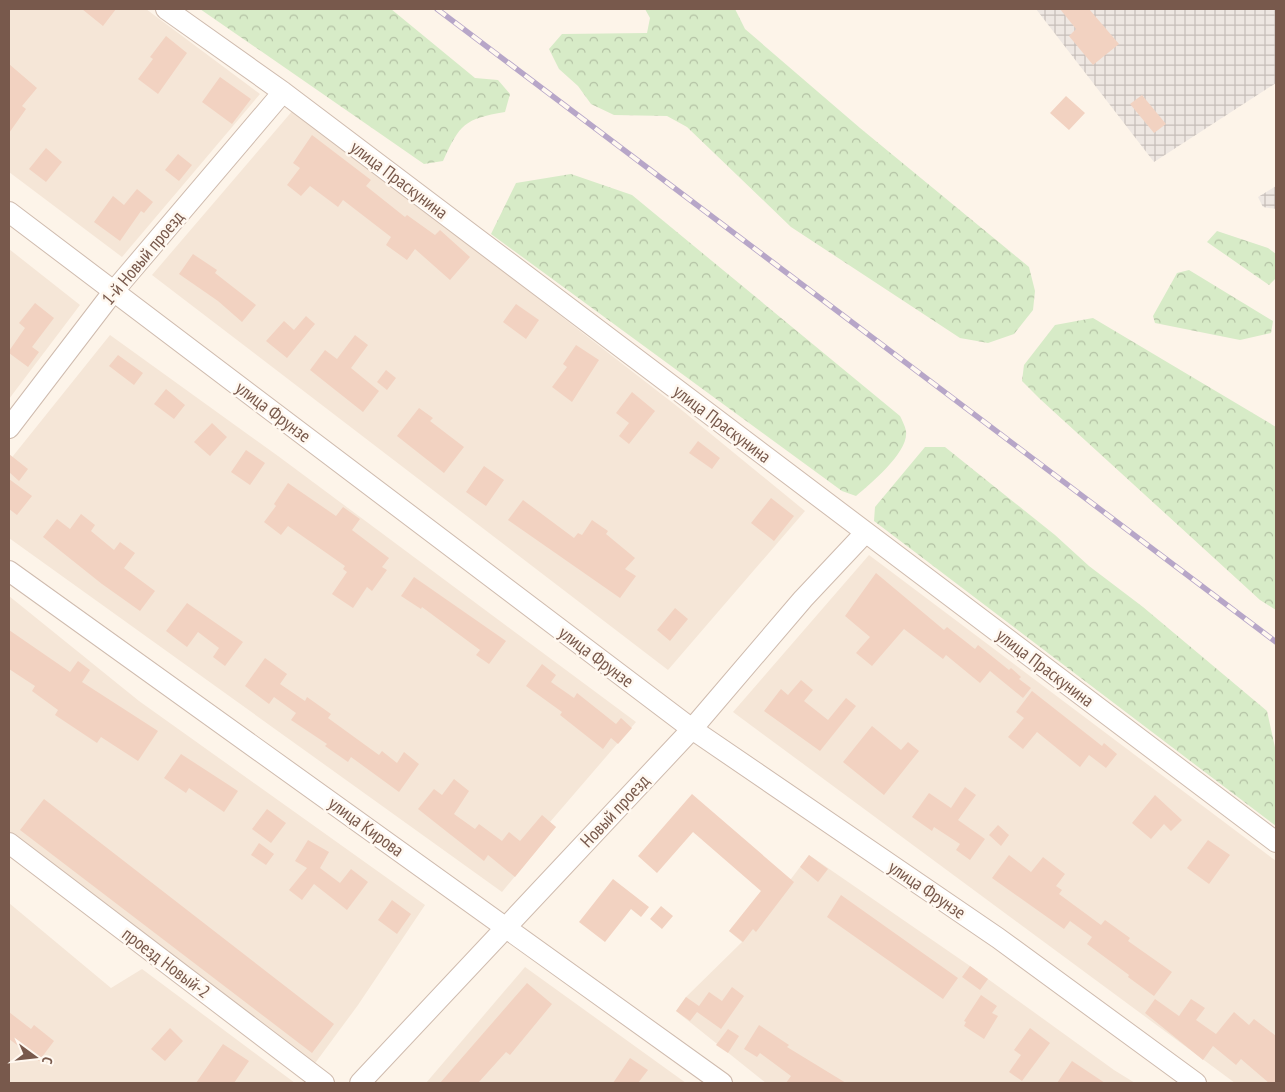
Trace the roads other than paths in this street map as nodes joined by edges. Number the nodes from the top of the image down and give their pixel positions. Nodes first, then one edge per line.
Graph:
1 (166, 9) edge
2 (283, 92) junction
3 (9, 212) edge
4 (113, 292) junction
5 (9, 428) edge
6 (865, 533) junction
7 (9, 571) edge
8 (692, 729) junction
9 (1276, 842) edge
10 (9, 843) edge
11 (505, 927) junction
12 (366, 1081) edge
13 (324, 1083) edge
14 (722, 1083) edge
15 (1196, 1083) edge

1 - 2 street, улица Праскунина
2 - 4 street, 1-й Новый проезд
2 - 6 street, улица Праскунина
3 - 4 street, улица Фрунзе
4 - 5 street, 1-й Новый проезд
4 - 8 street, улица Фрунзе
6 - 8 street, Новый проезд
6 - 9 street, улица Праскунина
7 - 11 street, улица Кирова
8 - 11 street, Новый проезд
8 - 15 street, улица Фрунзе
10 - 13 street, проезд Новый-2
11 - 12 street, Новый проезд
11 - 14 street, улица Кирова

